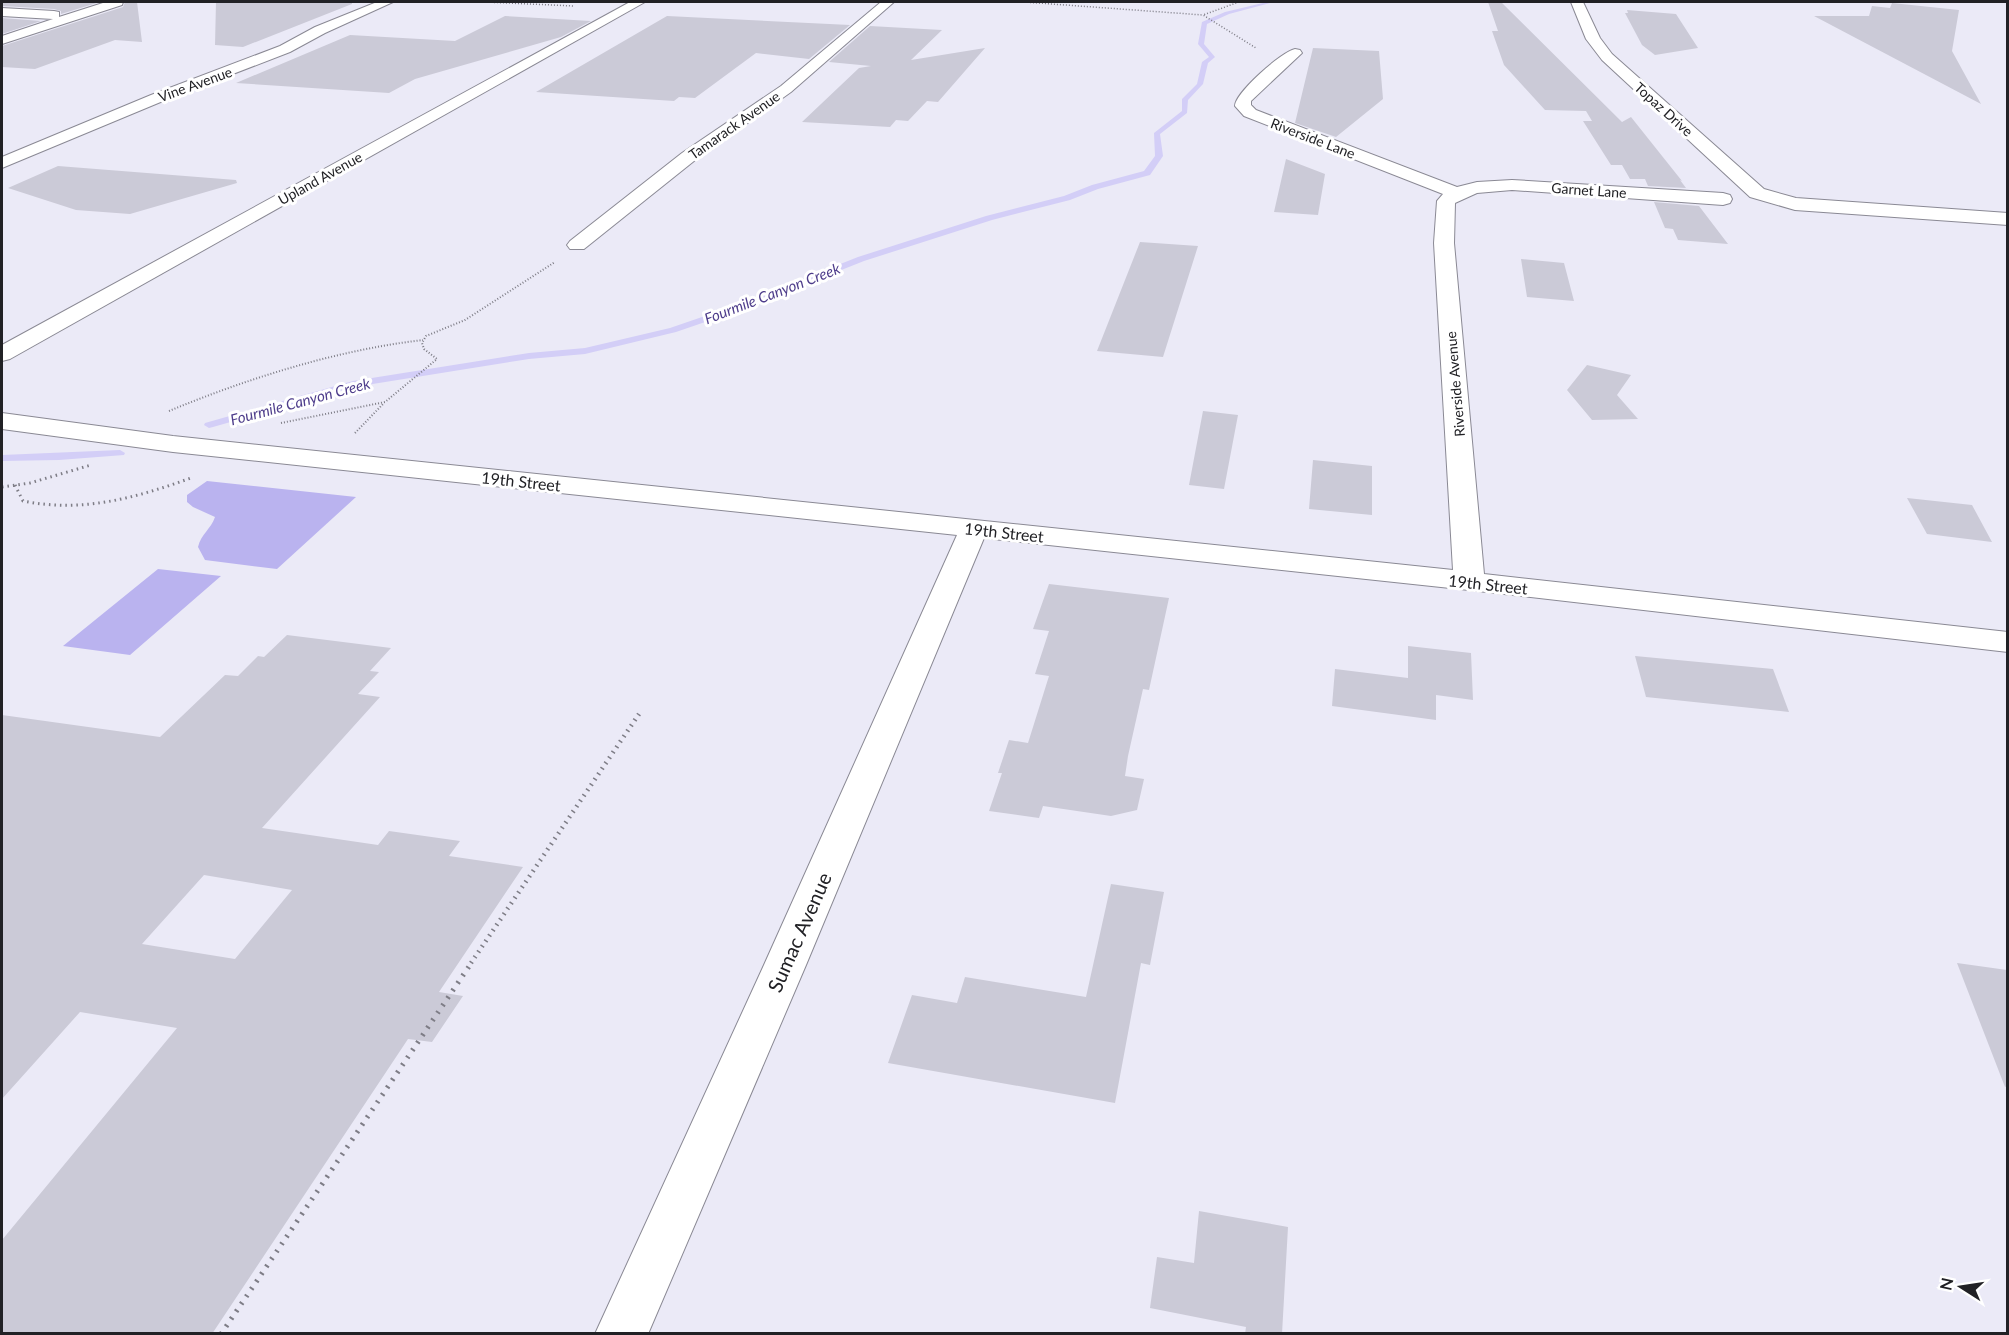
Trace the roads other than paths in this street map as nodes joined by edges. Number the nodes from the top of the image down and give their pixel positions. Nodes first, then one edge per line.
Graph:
1 (117, 2) edge
2 (387, 2) edge
3 (888, 2) edge
4 (1577, 2) edge
5 (633, 5) edge
6 (2, 12) edge
7 (73, 16) junction
8 (2, 40) edge
9 (1295, 53) road end
10 (2, 163) edge
11 (1456, 193) junction
12 (1723, 200) dead end
13 (2007, 219) edge
14 (577, 245) road end
15 (2, 354) edge
16 (2, 421) edge
17 (974, 529) junction
18 (1469, 581) junction
19 (2007, 642) edge
20 (621, 1334) edge

1 - 7 street
2 - 10 street, Vine Avenue
3 - 14 street, Tamarack Avenue
4 - 13 street, Topaz Drive
5 - 15 street, Upland Avenue
6 - 7 street
7 - 8 street
9 - 11 street, Riverside Lane
11 - 12 street, Garnet Lane
11 - 18 street, Riverside Avenue
16 - 17 street, 19th Street
17 - 18 street, 19th Street
17 - 20 street, Sumac Avenue
18 - 19 street, 19th Street

